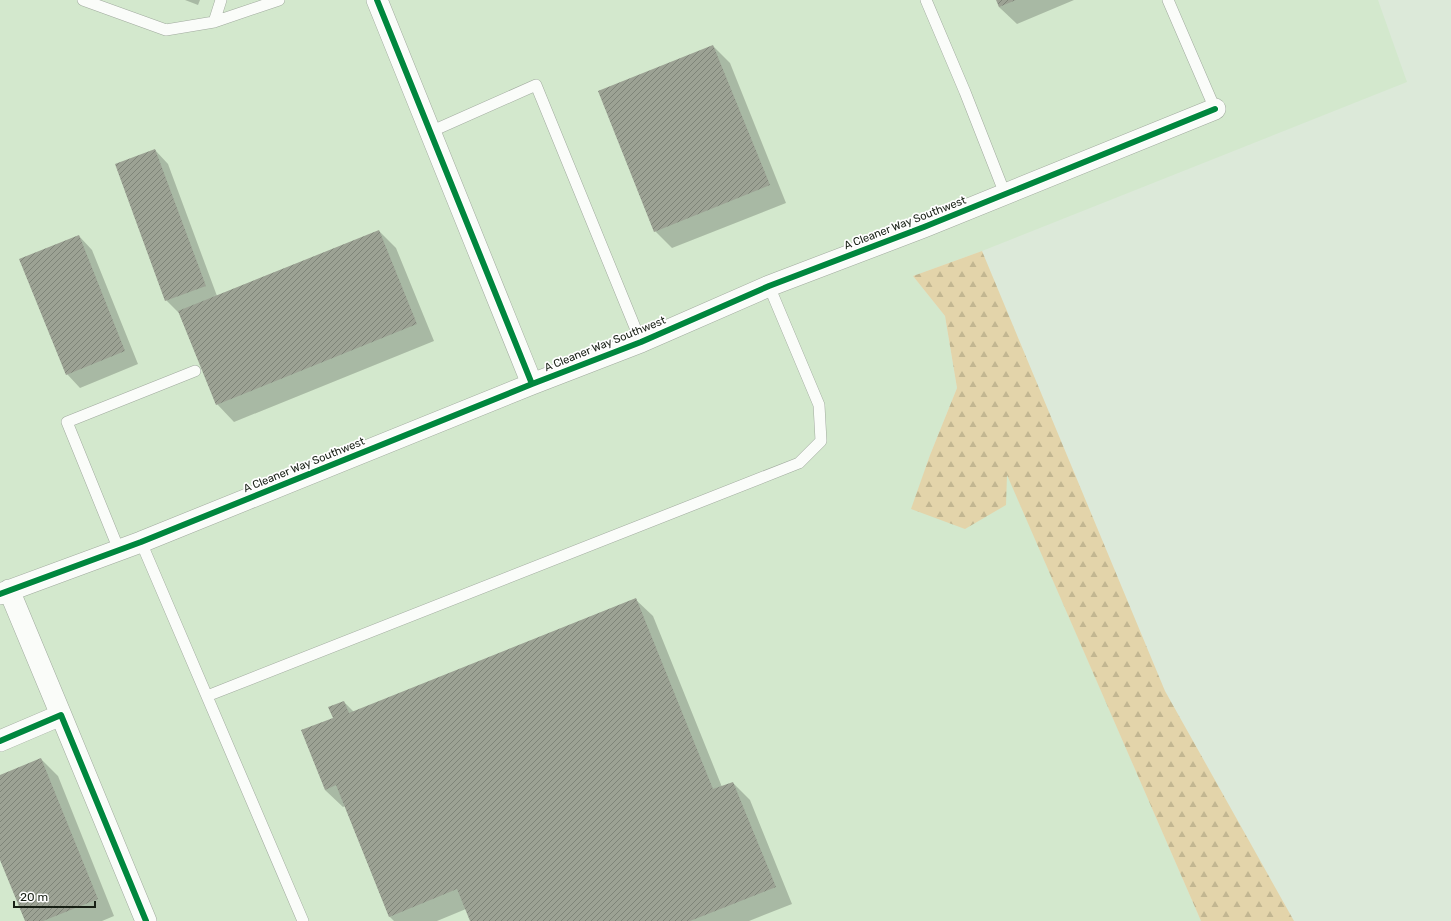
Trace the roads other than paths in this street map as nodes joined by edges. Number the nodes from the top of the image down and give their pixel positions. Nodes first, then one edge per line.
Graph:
1 (84, 0) edge
2 (221, 0) edge
3 (279, 0) edge
4 (377, 0) edge
5 (926, 0) edge
6 (1168, 0) edge
7 (214, 22) junction
8 (1215, 109) joint
9 (430, 132) junction
10 (1005, 194) junction
11 (769, 286) junction
12 (641, 342) junction
13 (195, 371) dead end
14 (532, 384) junction
15 (141, 542) junction
16 (119, 550) junction
17 (4, 592) edge
18 (207, 696) junction
19 (61, 715) junction
20 (0, 741) edge
21 (146, 921) edge
22 (303, 921) edge

1 - 7 lane
2 - 7 lane
3 - 7 lane
4 - 9 street
5 - 10 lane
6 - 8 lane
8 - 10 street, A Cleaner Way Southwest
9 - 12 lane
9 - 14 street
10 - 11 street, A Cleaner Way Southwest
11 - 12 street, A Cleaner Way Southwest
11 - 18 lane
12 - 14 street, A Cleaner Way Southwest
13 - 16 lane
14 - 15 street, A Cleaner Way Southwest
15 - 16 street, A Cleaner Way Southwest
15 - 18 lane
16 - 17 street, A Cleaner Way Southwest
17 - 19 street
18 - 22 lane
19 - 20 street
19 - 21 street

